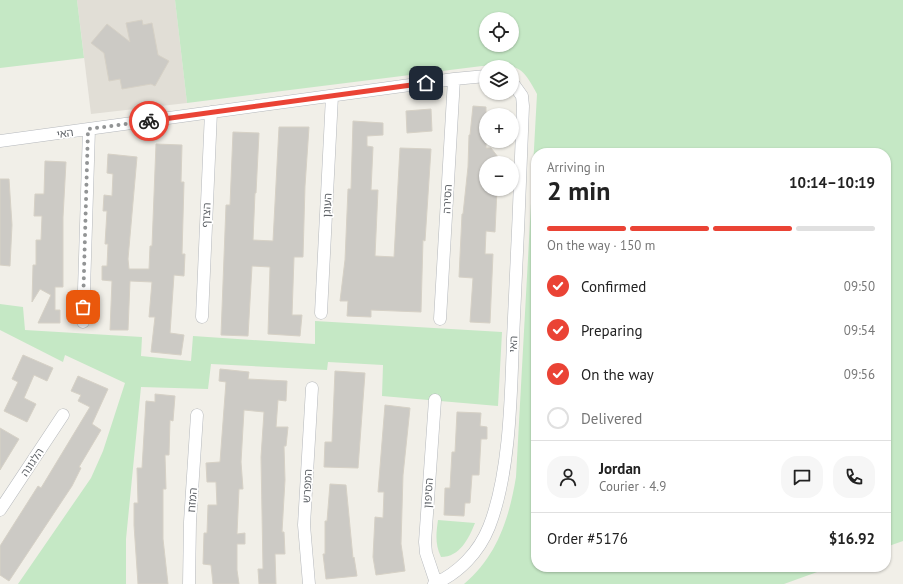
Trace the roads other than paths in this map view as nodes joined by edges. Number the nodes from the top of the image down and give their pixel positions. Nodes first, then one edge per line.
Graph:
1 (479, 77) edge
2 (454, 79) junction
3 (519, 92) edge
4 (332, 96) junction
5 (211, 112) junction
6 (88, 129) junction
7 (0, 142) edge
8 (321, 314) dead end
9 (202, 317) dead end
10 (440, 319) dead end
11 (83, 322) dead end
12 (312, 388) dead end
13 (435, 400) dead end
14 (63, 415) dead end
15 (197, 415) dead end
16 (0, 510) edge
17 (189, 584) edge
18 (309, 584) edge
19 (435, 584) edge

1 - 2 street, האי
2 - 4 street, האי
2 - 10 street, הסירה
3 - 19 street, האי
4 - 5 street, האי
4 - 8 street, העוגן
5 - 6 street, האי
5 - 9 street, הצדף
6 - 7 street, האי
6 - 11 street
12 - 18 street, המפרש
13 - 19 street, הסיפון
14 - 16 street, הלגונה
15 - 17 street, המזח

